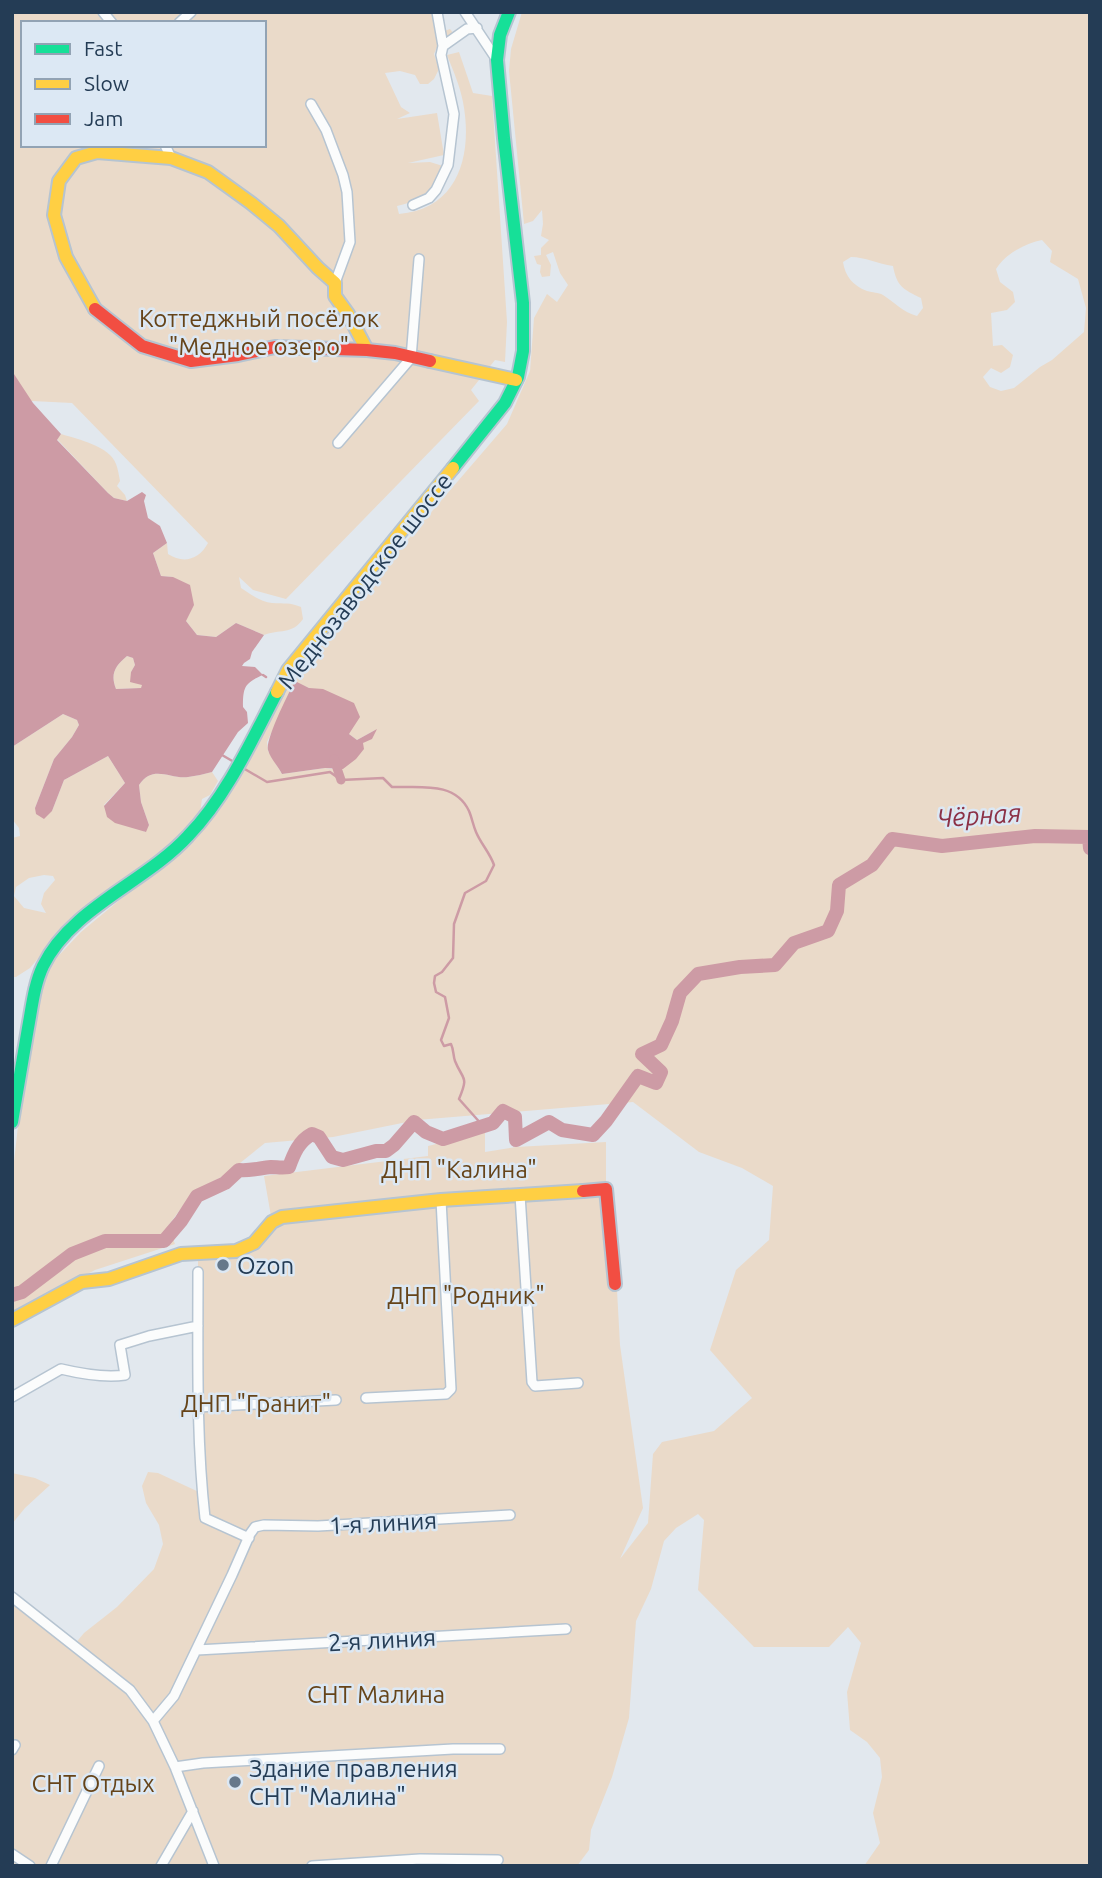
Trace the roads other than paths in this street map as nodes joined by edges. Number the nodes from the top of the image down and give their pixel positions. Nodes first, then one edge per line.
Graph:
1 (438, 12) edge
2 (465, 12) edge
3 (509, 12) edge
4 (477, 28) junction
5 (443, 46) junction
6 (497, 60) junction
7 (311, 104) dead end
8 (166, 147) edge
9 (172, 158) junction
10 (414, 205) dead end
11 (419, 259) dead end
12 (335, 283) junction
13 (367, 350) junction
14 (411, 358) junction
15 (516, 380) junction
16 (338, 443) dead end
17 (12, 1122) edge
18 (520, 1195) junction
19 (441, 1200) junction
20 (198, 1254) junction
21 (615, 1284) dead end
22 (12, 1320) edge
23 (198, 1326) junction
24 (578, 1383) dead end
25 (12, 1397) edge
26 (366, 1398) dead end
27 (336, 1400) dead end
28 (198, 1407) junction
29 (510, 1515) dead end
30 (248, 1538) junction
31 (12, 1597) edge
32 (566, 1629) dead end
33 (197, 1650) junction
34 (153, 1721) junction
35 (500, 1749) dead end
36 (99, 1766) dead end
37 (176, 1768) junction
38 (193, 1811) junction
39 (12, 1854) edge
40 (498, 1860) dead end
41 (30, 1866) edge
42 (51, 1866) edge
43 (161, 1866) edge
44 (214, 1866) edge
45 (312, 1866) edge

1 - 5 street
2 - 4 street
3 - 6 street, Меднозаводское шоссе
4 - 5 street
4 - 6 street
5 - 10 street
6 - 15 street, Меднозаводское шоссе
7 - 12 street
8 - 9 street
9 - 12 street
9 - 13 street
11 - 14 street
12 - 13 street
13 - 14 street
14 - 15 street
14 - 16 street
15 - 17 street, Меднозаводское шоссе
18 - 19 street
18 - 21 street
18 - 24 street
19 - 20 street
19 - 26 street
20 - 22 street
20 - 23 street
23 - 25 street
23 - 28 street
27 - 28 street
28 - 30 street
29 - 30 street, 1-я линия
30 - 33 street
31 - 34 street
32 - 33 street, 2-я линия
33 - 34 street
34 - 37 street
35 - 37 street
36 - 42 street
37 - 38 street
38 - 43 street
38 - 44 street
39 - 41 street
40 - 45 street

